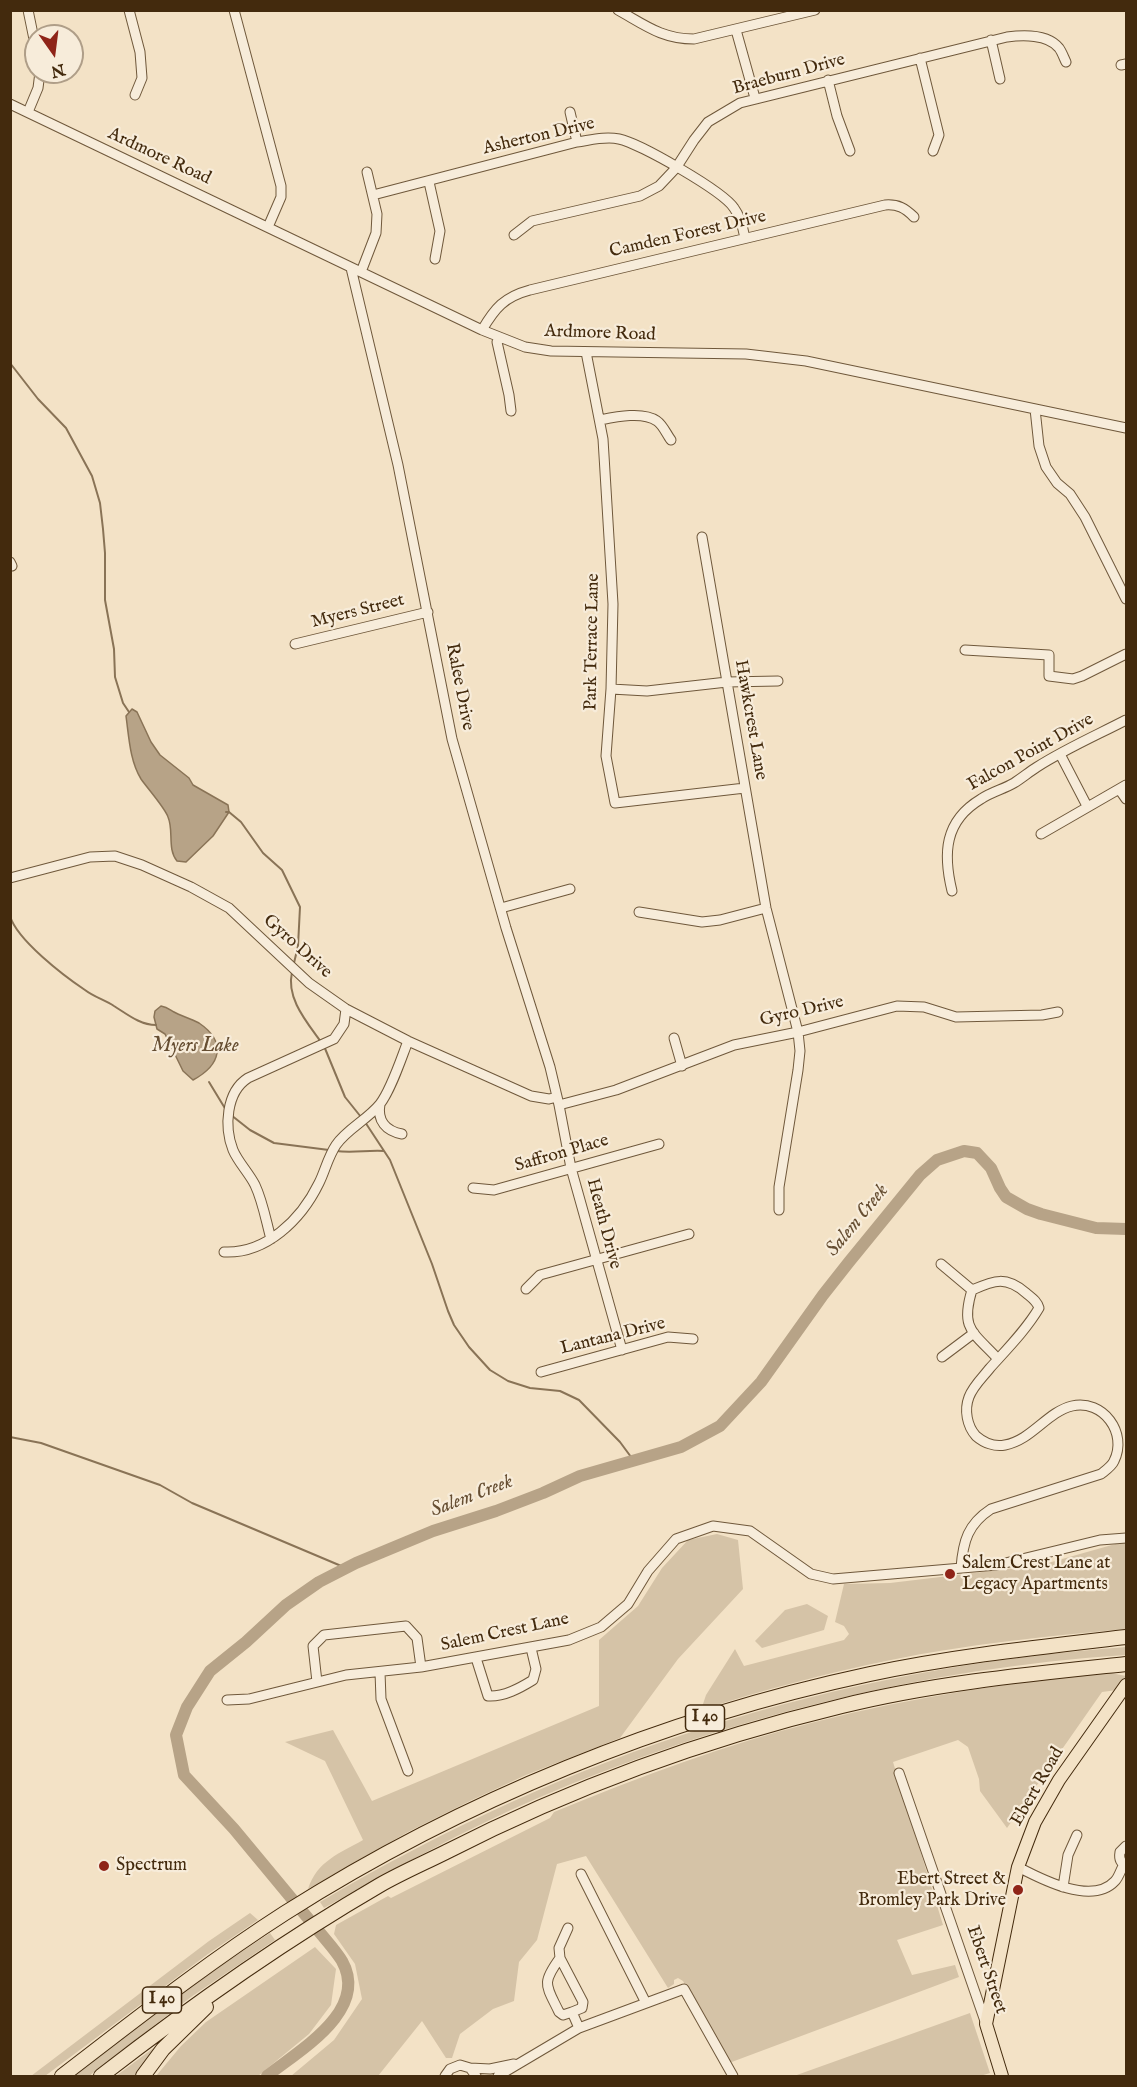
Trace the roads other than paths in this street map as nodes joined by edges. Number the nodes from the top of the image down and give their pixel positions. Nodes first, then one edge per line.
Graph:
1 (129, 10) edge
2 (234, 10) edge
3 (618, 10) edge
4 (815, 10) edge
5 (736, 30) junction
6 (991, 40) junction
7 (920, 58) junction
8 (1066, 62) dead end
9 (1000, 79) dead end
10 (828, 80) junction
11 (38, 84) edge
12 (135, 94) dead end
13 (755, 98) junction
14 (10, 104) edge
15 (28, 112) junction
16 (570, 112) dead end
17 (578, 142) junction
18 (933, 150) dead end
19 (850, 151) dead end
20 (676, 168) junction
21 (367, 172) dead end
22 (429, 182) junction
23 (373, 195) junction
24 (914, 217) dead end
25 (268, 227) junction
26 (514, 235) dead end
27 (746, 238) junction
28 (435, 259) dead end
29 (356, 270) junction
30 (482, 330) junction
31 (500, 338) junction
32 (586, 352) junction
33 (1035, 409) junction
34 (511, 411) dead end
35 (600, 420) junction
36 (1126, 428) edge
37 (671, 440) dead end
38 (702, 537) dead end
39 (1126, 599) edge
40 (428, 612) junction
41 (296, 644) dead end
42 (965, 651) dead end
43 (1126, 654) edge
44 (778, 681) dead end
45 (727, 682) junction
46 (611, 689) junction
47 (1126, 720) edge
48 (1060, 754) junction
49 (1123, 787) edge
50 (745, 788) junction
51 (1126, 799) edge
52 (1087, 806) junction
53 (1041, 834) dead end
54 (10, 878) edge
55 (570, 889) dead end
56 (952, 891) dead end
57 (501, 908) junction
58 (766, 908) junction
59 (639, 912) dead end
60 (346, 1009) junction
61 (1058, 1012) dead end
62 (798, 1032) junction
63 (674, 1038) dead end
64 (408, 1041) junction
65 (682, 1066) junction
66 (558, 1101) junction
67 (380, 1104) junction
68 (402, 1134) dead end
69 (659, 1144) dead end
70 (571, 1168) junction
71 (473, 1188) dead end
72 (779, 1210) dead end
73 (689, 1234) dead end
74 (271, 1239) junction
75 (224, 1252) dead end
76 (595, 1259) junction
77 (940, 1264) dead end
78 (526, 1289) dead end
79 (972, 1290) junction
80 (974, 1333) junction
81 (693, 1339) dead end
82 (622, 1350) junction
83 (942, 1357) dead end
84 (998, 1359) junction
85 (541, 1372) dead end
86 (1126, 1427) edge
87 (1117, 1431) junction
88 (1116, 1455) junction
89 (1126, 1459) edge
90 (1126, 1538) edge
91 (961, 1568) junction
92 (1126, 1637) edge
93 (531, 1648) junction
94 (476, 1658) junction
95 (1126, 1664) edge
96 (421, 1667) junction
97 (380, 1672) junction
98 (317, 1682) junction
99 (1125, 1688) edge
100 (227, 1700) dead end
101 (408, 1771) dead end
102 (899, 1773) dead end
103 (1077, 1835) dead end
104 (1126, 1846) edge
105 (1125, 1864) edge
106 (1018, 1867) junction
107 (581, 1874) dead end
108 (1062, 1887) junction
109 (568, 1928) dead end
110 (281, 1947) junction
111 (560, 1958) junction
112 (646, 2003) junction
113 (572, 2012) junction
114 (986, 2024) junction
115 (579, 2028) junction
116 (519, 2062) junction
117 (473, 2072) edge
118 (62, 2076) edge
119 (101, 2076) edge
120 (143, 2076) edge
121 (445, 2076) edge
122 (498, 2076) edge
123 (733, 2076) edge
124 (1002, 2076) edge

1 - 12 street
2 - 25 street
3 - 5 street
4 - 5 street
5 - 13 street
6 - 7 street, Braeburn Drive
6 - 8 street, Braeburn Drive
6 - 9 street
7 - 10 street, Braeburn Drive
7 - 18 street
10 - 13 street, Braeburn Drive
10 - 19 street
11 - 15 street
13 - 20 street, Braeburn Drive
14 - 15 street, Ardmore Road
15 - 25 street, Ardmore Road
16 - 17 street
17 - 20 street, Asherton Drive
17 - 22 street, Asherton Drive
20 - 26 street, Braeburn Drive
20 - 27 street, Asherton Drive
21 - 23 street
22 - 23 street, Asherton Drive
22 - 28 street
23 - 29 street
24 - 27 street, Camden Forest Drive
25 - 29 street, Ardmore Road
27 - 30 street, Camden Forest Drive
29 - 30 street, Ardmore Road
29 - 40 street, Ralee Drive
30 - 31 street, Ardmore Road
31 - 32 street, Ardmore Road
31 - 34 street
32 - 33 street, Ardmore Road
32 - 35 street, Park Terrace Lane
33 - 36 street, Ardmore Road
33 - 39 street
35 - 37 street
35 - 46 street, Park Terrace Lane
38 - 45 street, Hawkcrest Lane
40 - 41 street, Myers Street
40 - 57 street, Ralee Drive
42 - 43 street
44 - 45 street
45 - 46 street
45 - 50 street, Hawkcrest Lane
46 - 50 street, Park Terrace Lane
47 - 48 street, Falcon Point Drive
48 - 52 street
48 - 56 street, Falcon Point Drive
49 - 51 street
49 - 52 street
50 - 58 street, Hawkcrest Lane
52 - 53 street
54 - 60 street, Gyro Drive
55 - 57 street
57 - 66 street, Ralee Drive
58 - 59 street
58 - 62 street, Hawkcrest Lane
60 - 64 street, Gyro Drive
60 - 74 street
61 - 62 street, Gyro Drive
62 - 65 street, Gyro Drive
62 - 72 street, Hawkcrest Lane
63 - 65 street
64 - 66 street, Gyro Drive
64 - 67 street
65 - 66 street, Gyro Drive
66 - 70 street, Heath Drive
67 - 68 street
67 - 74 street
69 - 70 street, Saffron Place
70 - 71 street, Saffron Place
70 - 76 street, Heath Drive
73 - 76 street
74 - 75 street
76 - 78 street
76 - 82 street, Heath Drive
77 - 79 street
79 - 80 street
79 - 84 street
80 - 83 street
80 - 84 street
81 - 82 street, Lantana Drive
82 - 85 street, Lantana Drive
84 - 87 street
86 - 87 street
87 - 88 street
88 - 89 street
88 - 91 street
90 - 91 street, Salem Crest Lane
91 - 93 street, Salem Crest Lane
92 - 118 highway, I 40
93 - 94 street, Salem Crest Lane
93 - 94 street
94 - 96 street, Salem Crest Lane
95 - 110 highway, I 40
96 - 97 street, Salem Crest Lane
96 - 98 street
97 - 98 street, Salem Crest Lane
97 - 101 street
98 - 100 street, Salem Crest Lane
99 - 106 main road, Ebert Road
102 - 114 street, Ebert Street
103 - 108 street
104 - 105 street
105 - 108 street
106 - 108 street
106 - 114 main road, Ebert Road
107 - 112 street
109 - 111 street
110 - 119 highway, I 40
110 - 120 highway
111 - 113 street
111 - 113 street
112 - 115 street
112 - 123 street
113 - 115 street
114 - 124 main road, Ebert Street
115 - 116 street
116 - 117 street
116 - 122 street
117 - 121 street

